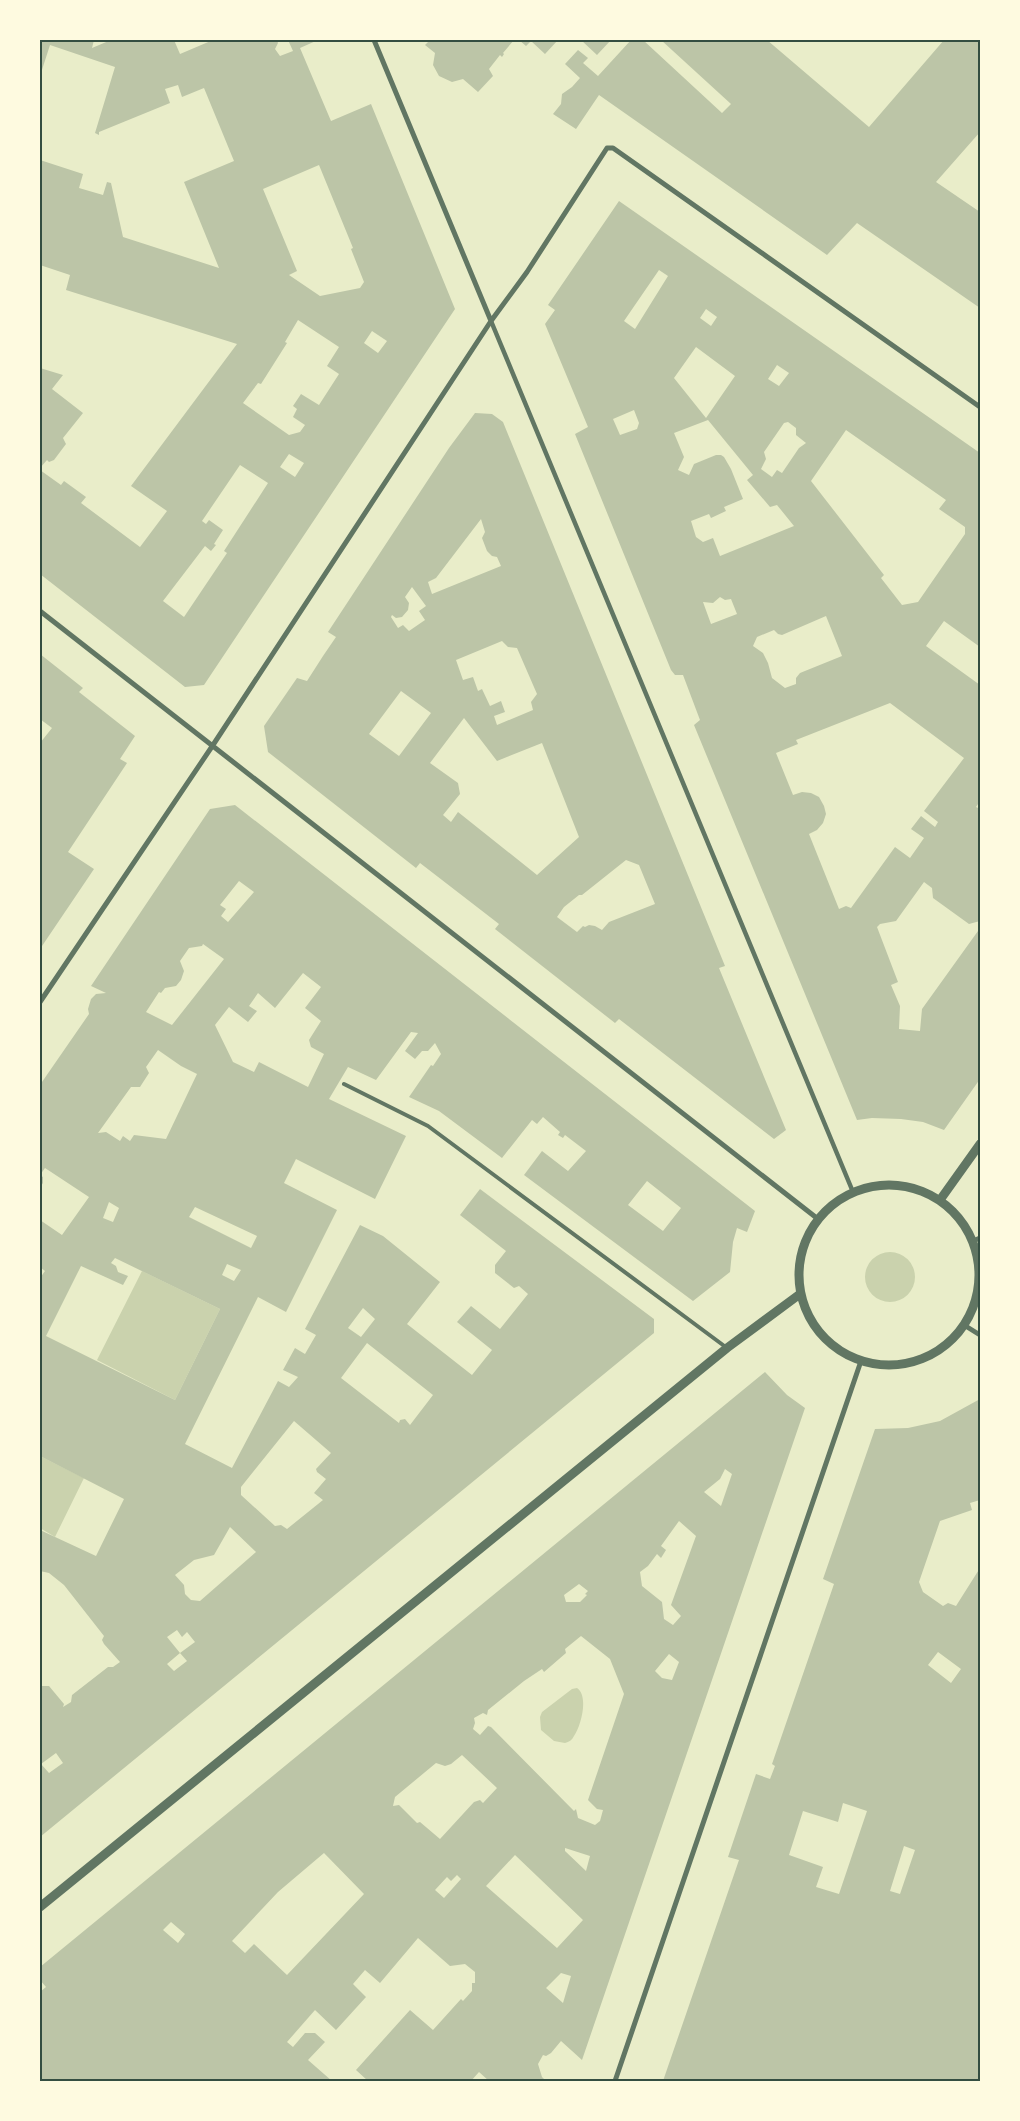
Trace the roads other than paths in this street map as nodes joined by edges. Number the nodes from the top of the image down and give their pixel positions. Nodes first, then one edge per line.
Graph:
1 (374, 40) edge
2 (491, 321) junction
3 (980, 407) edge
4 (40, 611) edge
5 (213, 746) junction
6 (40, 1002) edge
7 (344, 1084) dead end
8 (980, 1144) edge
9 (853, 1192) junction
10 (940, 1200) junction
11 (818, 1219) junction
12 (977, 1240) edge
13 (800, 1294) junction
14 (964, 1325) junction
15 (980, 1335) edge
16 (727, 1348) junction
17 (861, 1361) junction
18 (40, 1908) edge
19 (615, 2081) edge

1 - 2 street
2 - 3 street
2 - 5 street
2 - 9 street
4 - 5 street
5 - 6 street
5 - 11 street
7 - 16 lane
8 - 10 street
9 - 10 street
9 - 11 street
10 - 12 street
11 - 13 street
12 - 14 street
13 - 16 street
13 - 17 street
14 - 15 street
14 - 17 street
16 - 18 street
17 - 19 street

